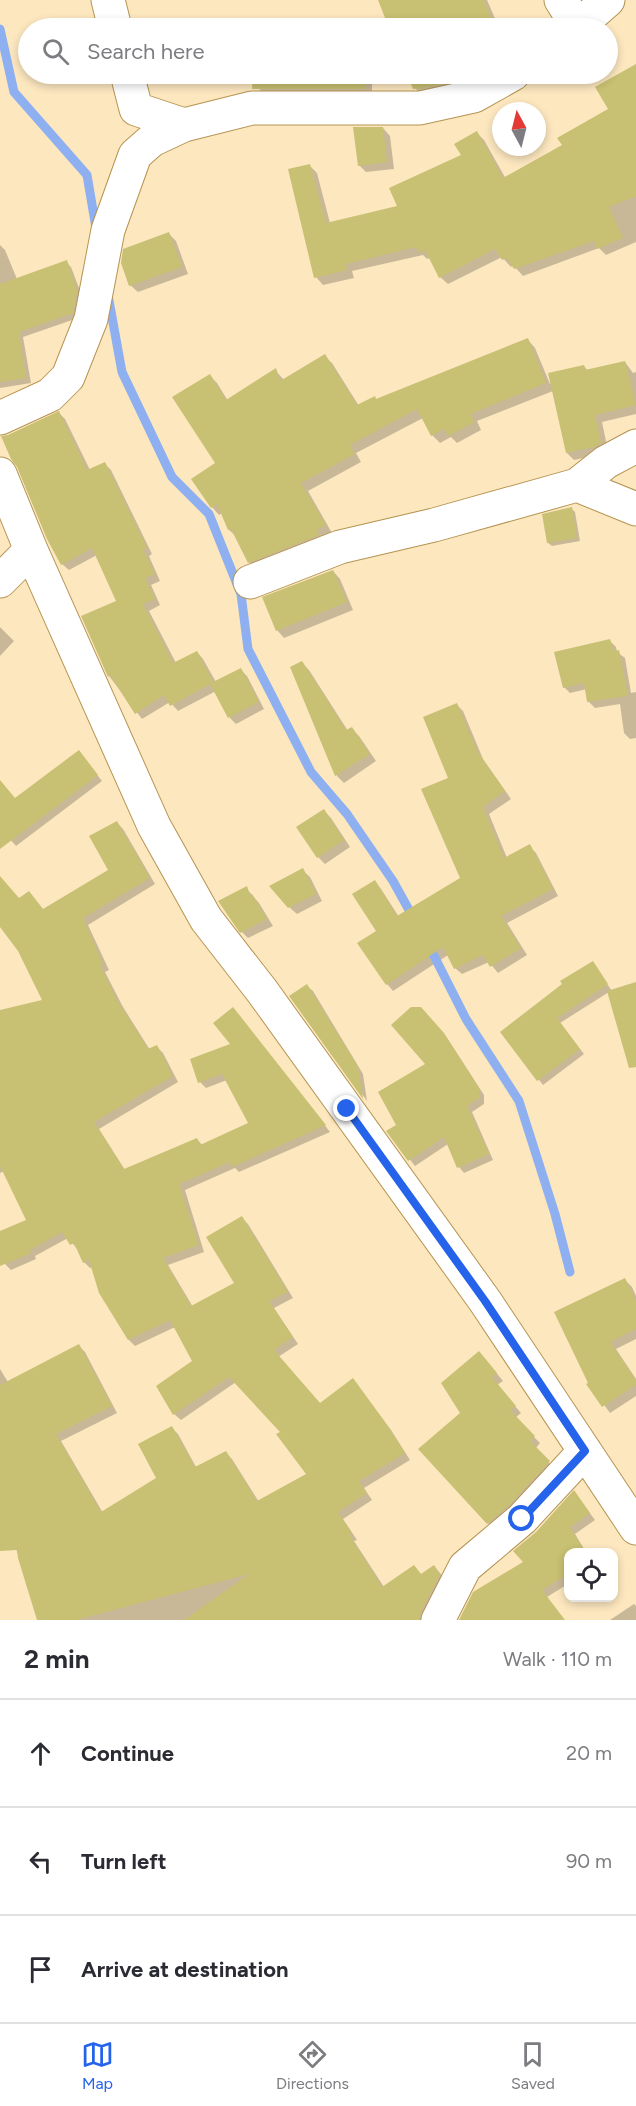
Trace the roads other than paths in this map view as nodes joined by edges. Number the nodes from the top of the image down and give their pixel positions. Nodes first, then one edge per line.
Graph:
1 (108, 0) edge
2 (608, 0) edge
3 (112, 18) edge
4 (572, 18) edge
5 (130, 84) edge
6 (495, 84) edge
7 (184, 125) junction
8 (0, 418) edge
9 (636, 446) edge
10 (0, 474) edge
11 (577, 485) junction
12 (636, 509) edge
13 (31, 550) junction
14 (0, 581) edge
15 (250, 582) dead end
16 (585, 1451) junction
17 (636, 1528) edge
18 (438, 1620) edge

1 - 3 street
2 - 4 street
5 - 7 street
6 - 7 street
7 - 8 street
9 - 11 street
10 - 13 street
11 - 12 street
11 - 15 street
13 - 14 street
13 - 16 street
16 - 17 street
16 - 18 street

